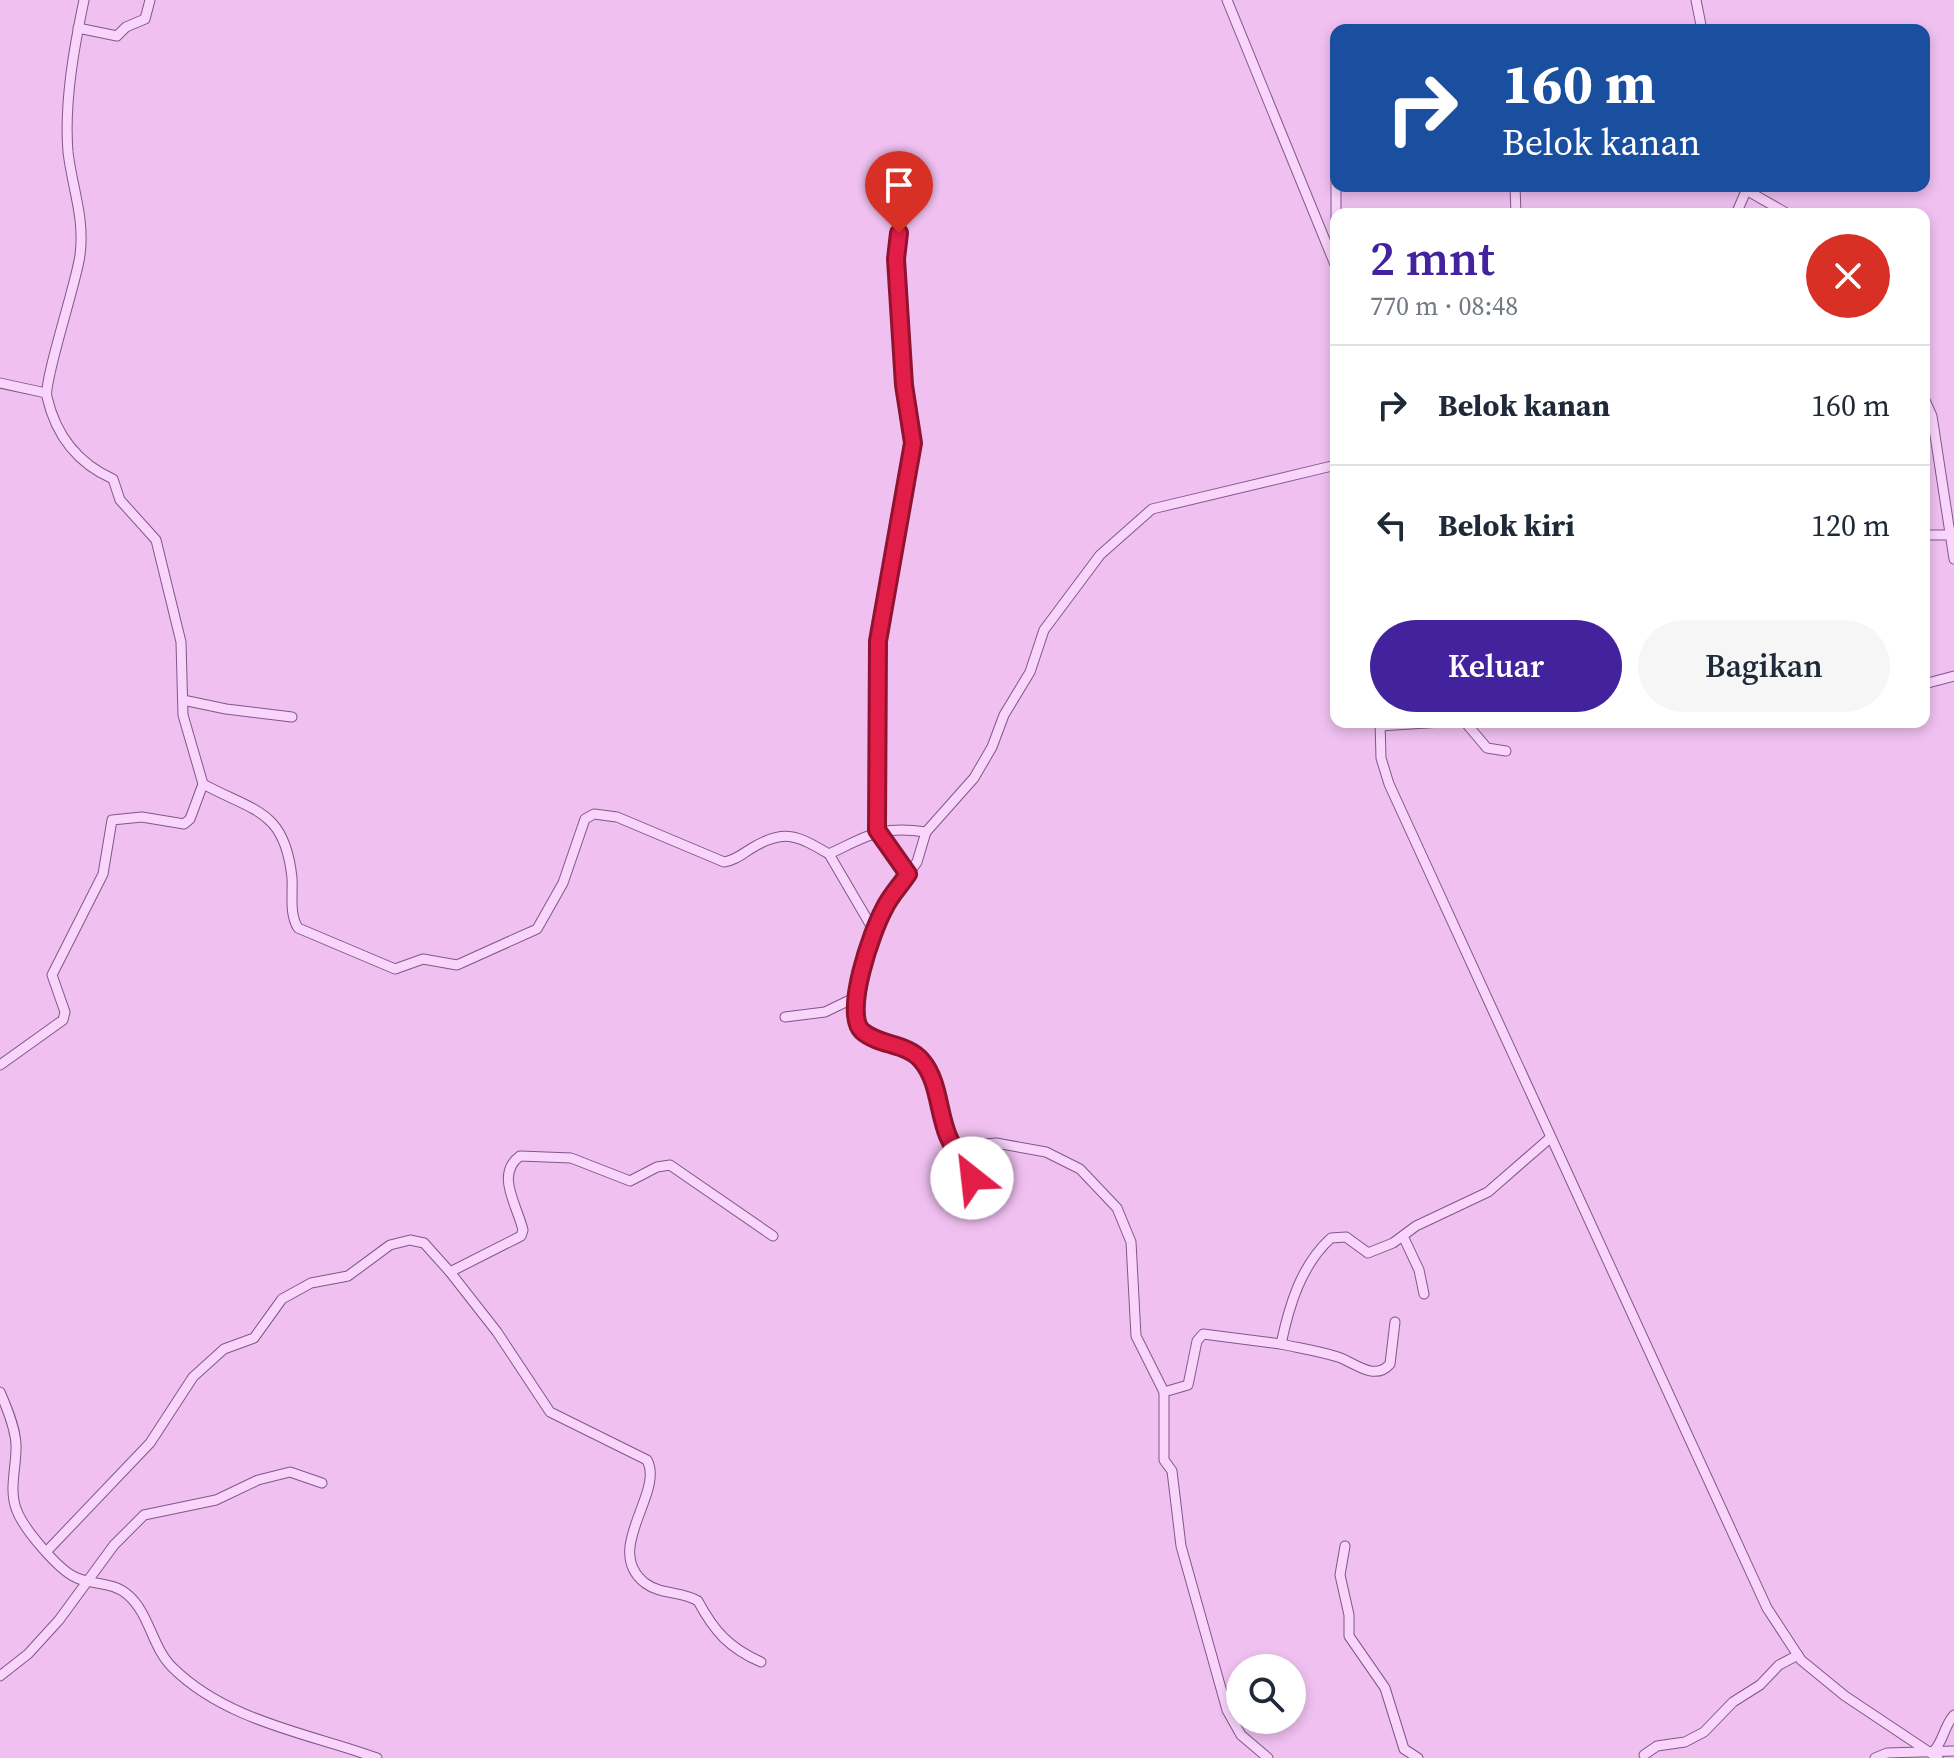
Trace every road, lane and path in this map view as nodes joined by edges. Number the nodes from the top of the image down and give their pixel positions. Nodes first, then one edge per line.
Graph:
1 (84, 0) edge
2 (150, 0) edge
3 (1227, 0) edge
4 (1696, 0) edge
5 (1701, 24) edge
6 (78, 28) junction
7 (905, 179) dead end
8 (1750, 192) edge
9 (1778, 208) edge
10 (1330, 238) edge
11 (0, 383) edge
12 (46, 393) junction
13 (1930, 412) edge
14 (1330, 466) edge
15 (1930, 535) edge
16 (1950, 535) junction
17 (1954, 559) edge
18 (1954, 676) edge
19 (1930, 682) edge
20 (183, 700) junction
21 (292, 717) dead end
22 (1380, 728) edge
23 (1470, 728) edge
24 (1506, 751) dead end
25 (203, 784) junction
26 (877, 830) junction
27 (926, 832) junction
28 (829, 854) junction
29 (908, 874) junction
30 (874, 931) junction
31 (854, 998) junction
32 (785, 1017) dead end
33 (0, 1065) edge
34 (1550, 1138) junction
35 (956, 1147) junction
36 (986, 1194) dead end
37 (773, 1236) dead end
38 (1403, 1236) junction
39 (450, 1272) junction
40 (1424, 1294) dead end
41 (1395, 1322) dead end
42 (1281, 1344) junction
43 (0, 1392) edge
44 (1164, 1392) junction
45 (322, 1483) dead end
46 (1345, 1546) dead end
47 (47, 1551) junction
48 (89, 1582) junction
49 (1798, 1655) junction
50 (761, 1662) dead end
51 (0, 1676) edge
52 (1954, 1715) edge
53 (1954, 1751) edge
54 (1644, 1755) dead end
55 (1935, 1756) edge
56 (1411, 1757) edge
57 (377, 1758) edge
58 (1268, 1758) edge
59 (1875, 1758) edge

1 - 6 street
2 - 6 street
3 - 10 street
4 - 5 street
6 - 12 street
7 - 26 street
8 - 9 street
11 - 12 street
12 - 20 street
13 - 16 street
14 - 27 street
15 - 16 street
16 - 17 street
18 - 19 street
20 - 21 street
20 - 25 street
22 - 34 street
23 - 24 street
25 - 28 street
25 - 33 street
26 - 27 street
26 - 28 street
26 - 29 street
27 - 29 street
28 - 30 street
29 - 30 street
30 - 31 street
31 - 32 street
31 - 35 street
34 - 38 street
34 - 49 street
35 - 36 street
35 - 44 street
37 - 39 street
38 - 40 street
38 - 42 street
39 - 47 street
39 - 50 street
41 - 42 street
42 - 44 street
43 - 47 street
44 - 58 street
45 - 48 street
46 - 56 street
47 - 48 street
48 - 51 street
48 - 57 street
49 - 54 street
49 - 55 street
52 - 55 street
53 - 55 street
55 - 59 street

